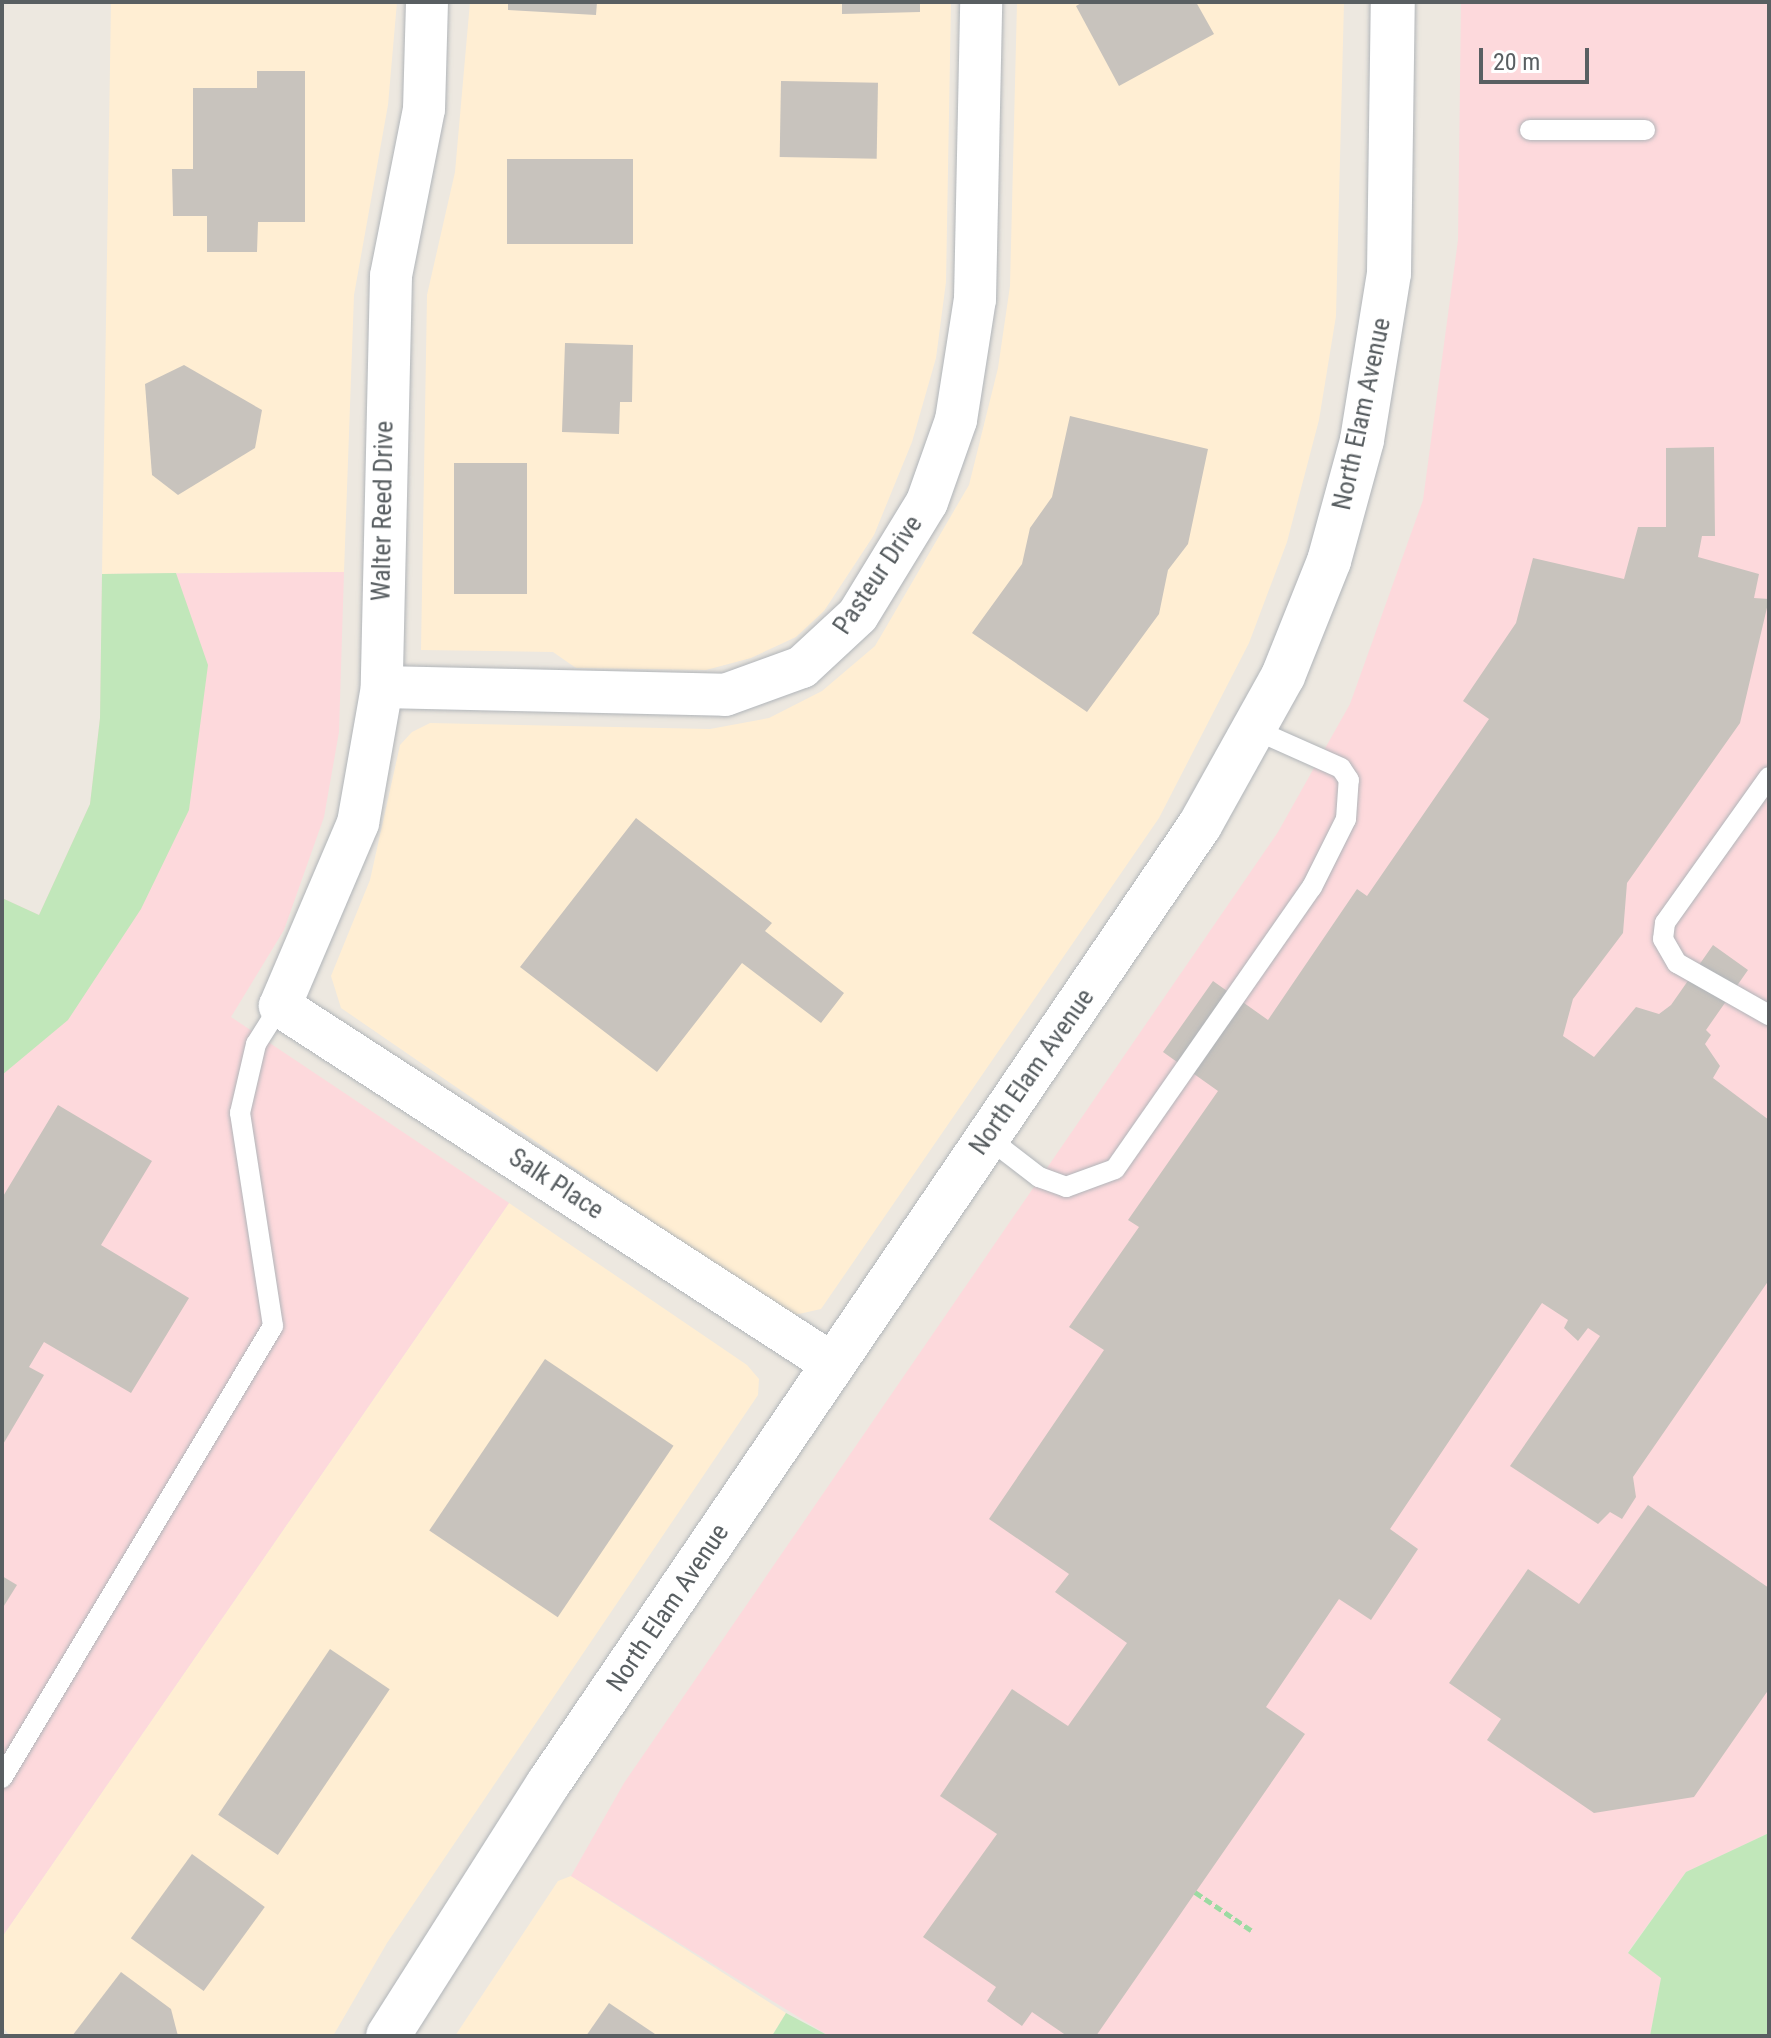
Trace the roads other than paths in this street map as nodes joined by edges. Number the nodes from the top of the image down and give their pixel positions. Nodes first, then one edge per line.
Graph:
1 (427, 2) edge
2 (981, 2) edge
3 (1393, 2) edge
4 (1530, 130) dead end
5 (1645, 130) dead end
6 (382, 687) junction
7 (1251, 728) junction
8 (1769, 777) edge
9 (280, 1006) junction
10 (1769, 1015) edge
11 (987, 1137) junction
12 (831, 1363) junction
13 (2, 1778) edge
14 (388, 2036) edge

1 - 6 street, Walter Reed Drive
2 - 6 street, Pasteur Drive
3 - 7 street, North Elam Avenue
4 - 5 lane
6 - 9 street, Walter Reed Drive
7 - 11 street, North Elam Avenue
7 - 11 lane
8 - 10 lane
9 - 12 street, Salk Place
9 - 13 lane
11 - 12 street, North Elam Avenue
12 - 14 street, North Elam Avenue

